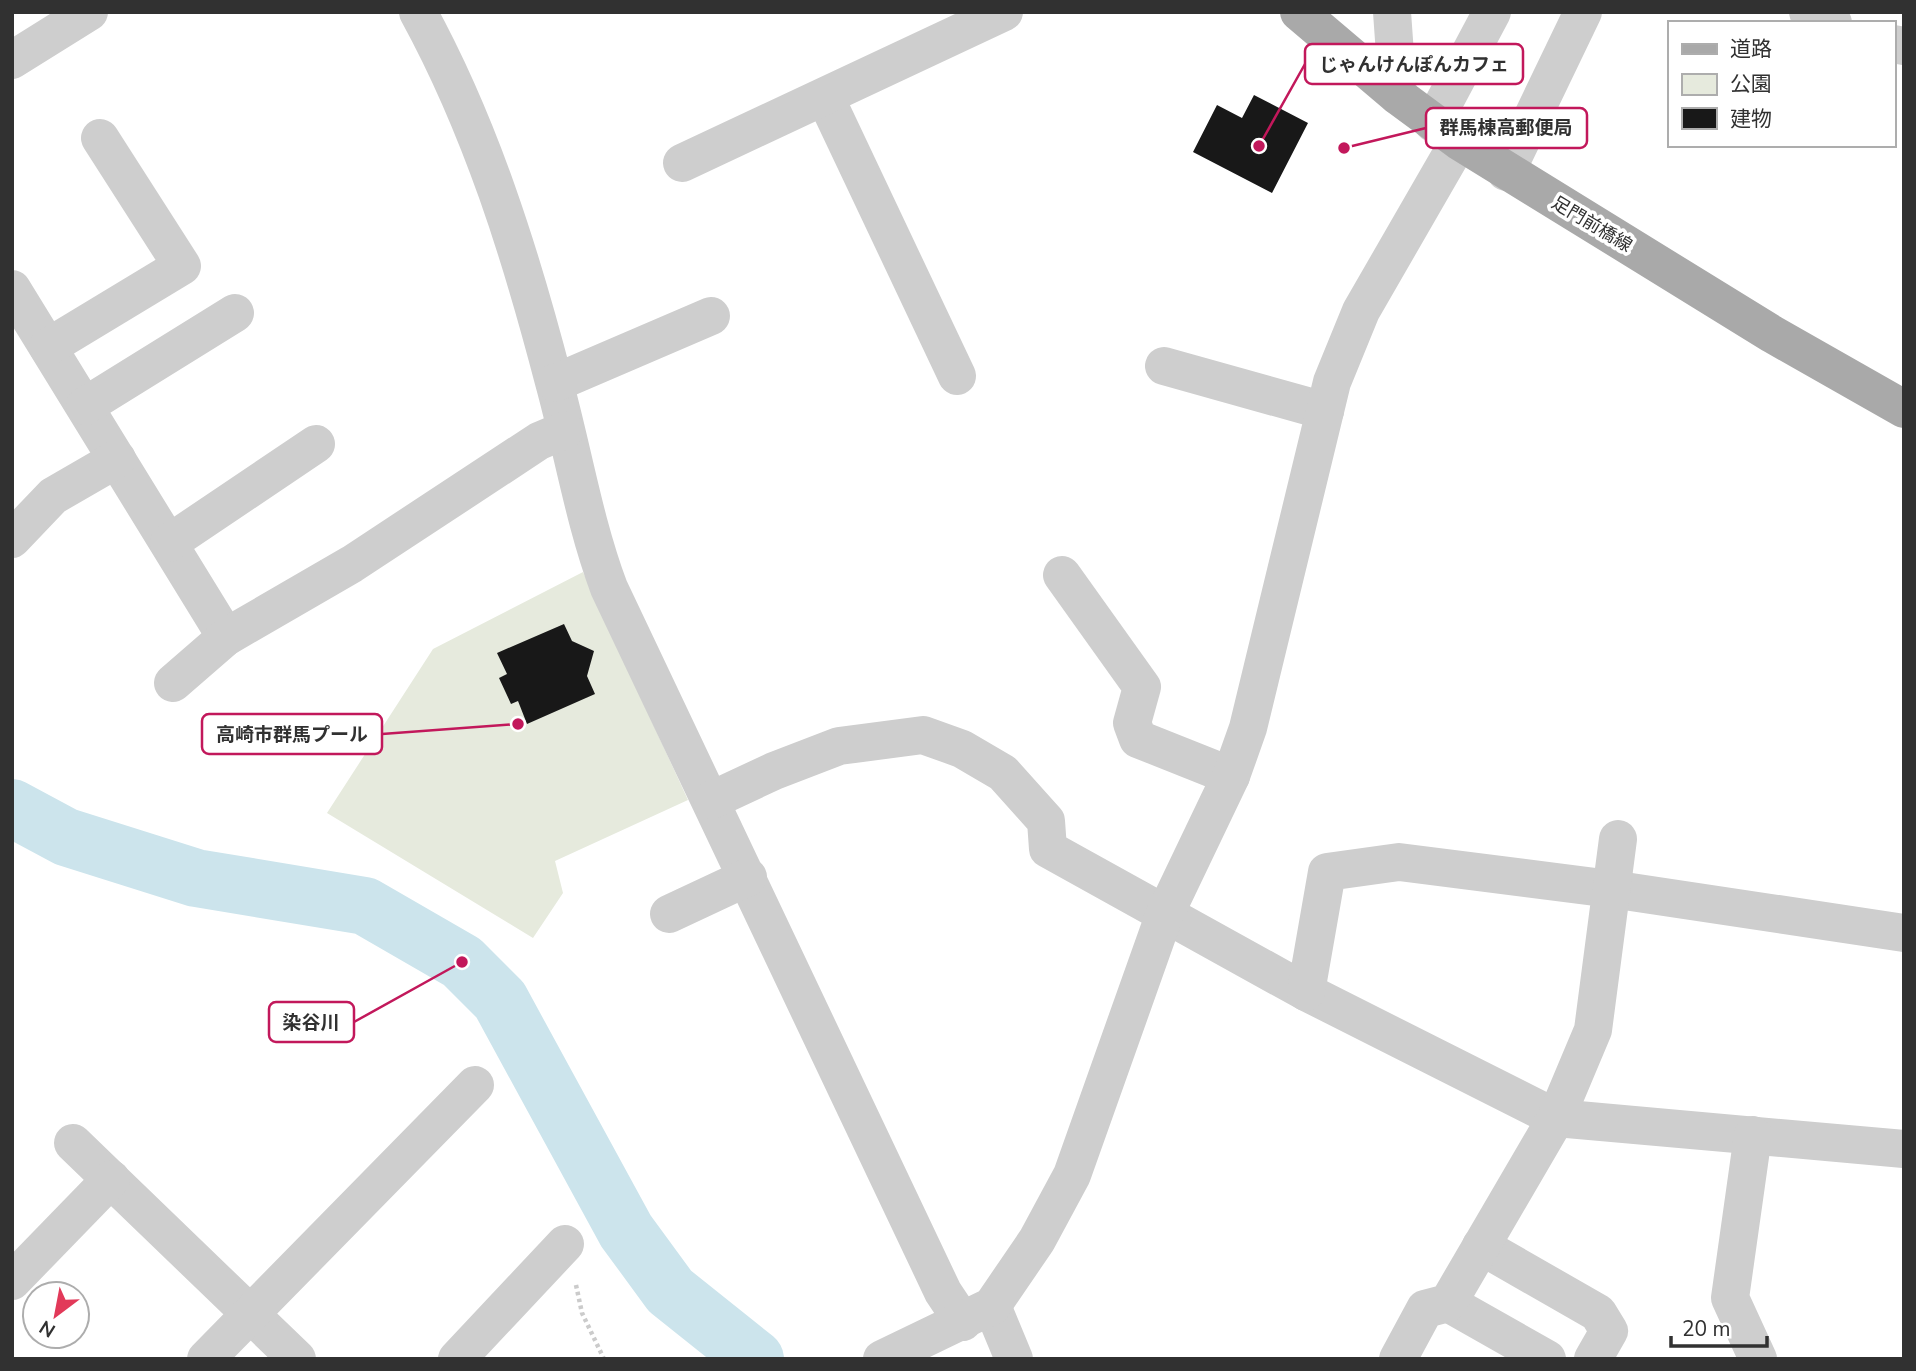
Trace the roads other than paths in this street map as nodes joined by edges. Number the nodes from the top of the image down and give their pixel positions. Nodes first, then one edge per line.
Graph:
1 (89, 12) edge
2 (418, 12) edge
3 (1004, 12) edge
4 (1299, 12) edge
5 (1392, 12) edge
6 (1492, 12) edge
7 (1583, 12) edge
8 (1808, 12) edge
9 (1828, 21) edge
10 (12, 61) edge
11 (1398, 96) junction
12 (825, 97) junction
13 (1446, 132) junction
14 (100, 138) dead end
15 (682, 163) dead end
16 (1506, 172) junction
17 (12, 289) edge
18 (235, 313) dead end
19 (710, 316) dead end
20 (48, 347) junction
21 (1164, 366) dead end
22 (957, 376) dead end
23 (555, 383) junction
24 (85, 406) junction
25 (1904, 409) edge
26 (1325, 411) junction
27 (565, 430) junction
28 (316, 444) dead end
29 (117, 459) junction
30 (12, 539) edge
31 (169, 543) junction
32 (1062, 575) dead end
33 (226, 637) junction
34 (173, 683) dead end
35 (1231, 776) junction
36 (712, 800) junction
37 (1618, 839) dead end
38 (748, 877) junction
39 (1611, 889) junction
40 (669, 914) dead end
41 (1164, 916) junction
42 (1904, 933) edge
43 (1306, 992) junction
44 (475, 1085) dead end
45 (1556, 1118) junction
46 (1754, 1135) junction
47 (73, 1143) dead end
48 (1904, 1149) edge
49 (111, 1179) junction
50 (565, 1244) road end
51 (1481, 1246) junction
52 (12, 1281) edge
53 (1448, 1303) junction
54 (251, 1313) junction
55 (977, 1314) junction
56 (888, 1358) edge
57 (206, 1359) edge
58 (297, 1359) edge
59 (457, 1359) edge
60 (1014, 1359) edge
61 (1398, 1359) edge
62 (1547, 1359) edge
63 (1593, 1359) edge
64 (1758, 1359) edge

1 - 10 street
2 - 23 street
3 - 12 street
4 - 11 main road, 足門前橋線
5 - 11 street
6 - 13 street
7 - 16 street
8 - 9 street
11 - 13 main road, 足門前橋線
12 - 15 street
12 - 22 street
13 - 16 main road, 足門前橋線
13 - 26 street
14 - 20 street
16 - 25 main road, 足門前橋線
17 - 20 street
18 - 24 street
19 - 23 street
20 - 24 street
21 - 26 street
23 - 27 street
24 - 29 street
26 - 35 street
27 - 33 street
27 - 36 street
28 - 31 street
29 - 30 street
29 - 31 street
31 - 33 street
32 - 35 street
33 - 34 street
35 - 41 street
36 - 38 street
36 - 41 street
37 - 39 street
38 - 40 street
38 - 55 street
39 - 42 street
39 - 43 street
39 - 45 street
41 - 43 street
41 - 55 street
43 - 45 street
44 - 54 street
45 - 46 street
45 - 51 street
46 - 48 street
46 - 64 street
47 - 49 street
49 - 52 street
49 - 54 street
50 - 59 street
51 - 53 street
51 - 63 street
53 - 61 street
53 - 62 street
54 - 57 street
54 - 58 street
55 - 56 street
55 - 60 street

